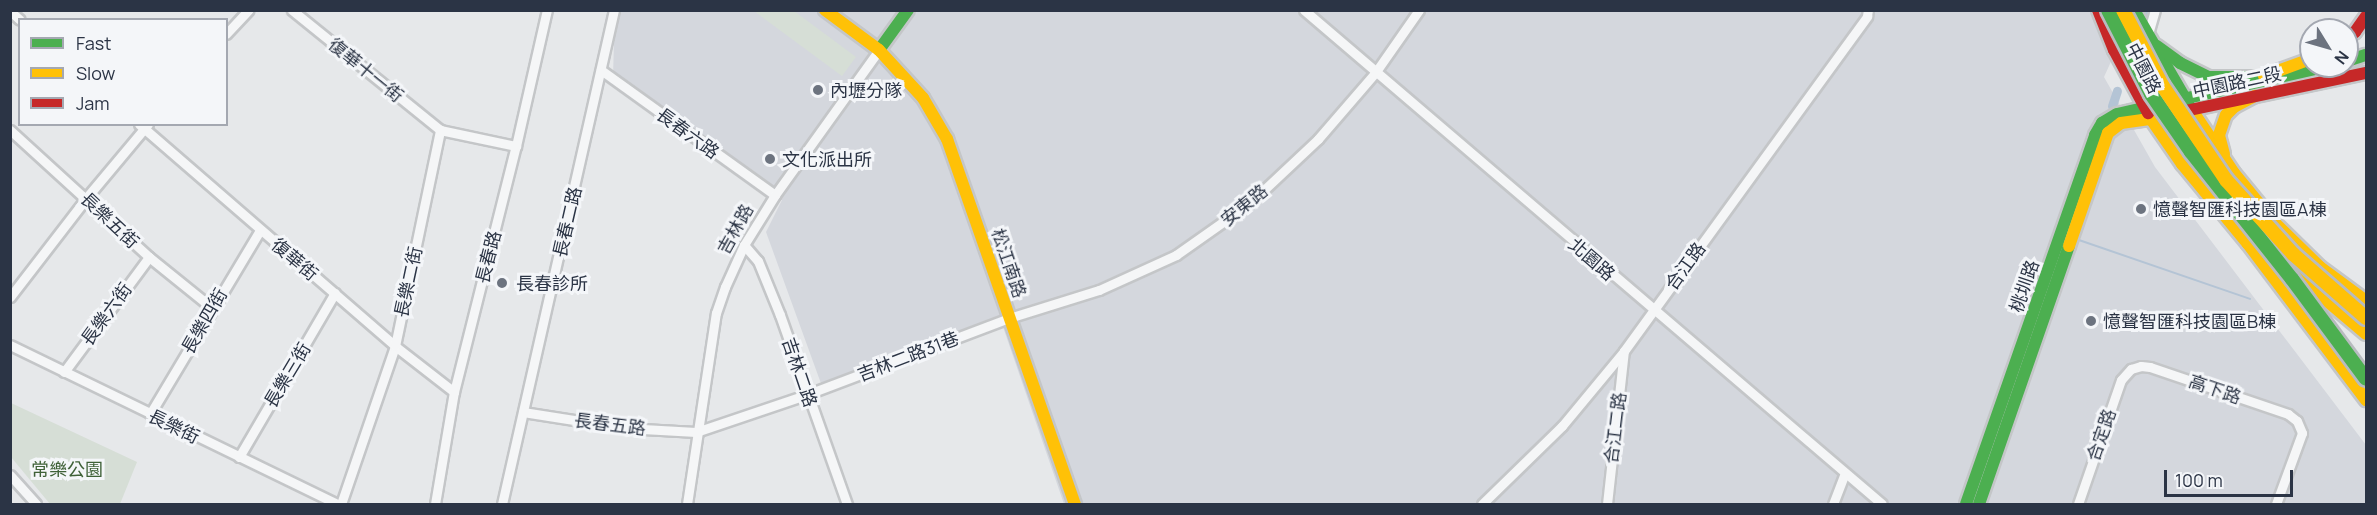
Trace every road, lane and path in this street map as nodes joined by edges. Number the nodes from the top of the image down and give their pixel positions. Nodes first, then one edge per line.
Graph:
1 (248, 10) edge
2 (292, 10) edge
3 (547, 10) edge
4 (614, 10) edge
5 (825, 10) edge
6 (908, 10) edge
7 (1304, 10) edge
8 (1419, 10) edge
9 (1868, 10) edge
10 (2098, 10) edge
11 (2109, 10) edge
12 (2123, 10) edge
13 (2134, 10) edge
14 (2155, 10) edge
15 (228, 32) edge
16 (2148, 34) junction
17 (2157, 46) junction
18 (879, 50) junction
19 (2299, 63) edge
20 (601, 70) junction
21 (1376, 73) junction
22 (2299, 73) edge
23 (2367, 73) edge
24 (2264, 76) junction
25 (2289, 76) junction
26 (2255, 96) junction
27 (2189, 104) junction
28 (2167, 109) junction
29 (2148, 113) junction
30 (144, 126) edge
31 (10, 130) edge
32 (440, 130) junction
33 (516, 146) junction
34 (2234, 173) junction
35 (775, 195) junction
36 (87, 197) junction
37 (2275, 223) junction
38 (260, 230) junction
39 (2248, 244) junction
40 (744, 245) junction
41 (149, 257) junction
42 (335, 293) junction
43 (10, 297) edge
44 (2327, 301) junction
45 (2367, 301) edge
46 (211, 307) junction
47 (1652, 311) junction
48 (1009, 318) junction
49 (2367, 318) edge
50 (2367, 334) edge
51 (10, 345) edge
52 (395, 346) junction
53 (2367, 347) edge
54 (1623, 351) junction
55 (2131, 369) joint
56 (64, 372) junction
57 (2367, 379) edge
58 (454, 392) junction
59 (808, 394) junction
60 (2367, 400) edge
61 (523, 412) junction
62 (150, 414) junction
63 (696, 432) junction
64 (239, 457) junction
65 (10, 475) edge
66 (1844, 475) junction
67 (36, 504) edge
68 (340, 504) edge
69 (435, 504) edge
70 (502, 504) edge
71 (687, 504) edge
72 (847, 504) edge
73 (1075, 504) edge
74 (1482, 504) edge
75 (1607, 504) edge
76 (1833, 504) edge
77 (1882, 504) edge
78 (1966, 504) edge
79 (1979, 504) edge
80 (2078, 504) edge
81 (2276, 504) edge

1 - 15 street
2 - 32 street, 復華十一街
3 - 33 street, 長春路
4 - 20 street, 長春二路
5 - 18 main road, 松江南路
6 - 18 main road, 吉林路
7 - 21 street, 北園路
8 - 21 street, 安東路
9 - 47 street, 合江路
10 - 29 main road, 中園路
11 - 28 main road
11 - 57 main road, bridge
12 - 49 main road, bridge
13 - 16 main road, 中園路
14 - 16 street
16 - 17 main road, 中園路
17 - 24 main road
17 - 27 main road, 中園路
18 - 35 street, 吉林路
18 - 48 main road, 松江南路
19 - 24 main road
20 - 35 street, 長春六路
20 - 61 street, 長春二路
21 - 47 street, 北園路
21 - 48 street, 安東路
22 - 25 main road, 中園路二段
23 - 26 main road, 中園路二段
24 - 25 main road
25 - 27 main road, 中園路二段
26 - 27 main road, 中園路二段
26 - 34 main road
27 - 28 main road, 中園路二段
27 - 34 main road, 中園路
28 - 29 main road, 中園路二段
28 - 44 main road
29 - 39 main road, 中園路
29 - 78 main road, 桃圳路
29 - 79 main road, 桃圳路
30 - 36 street
30 - 38 street, 復華街
31 - 36 street, 長樂五街
32 - 33 street
32 - 52 street, 長樂二街
33 - 58 street, 長春路
34 - 37 main road
35 - 40 street, 吉林路
36 - 41 street, 長樂五街
36 - 43 street
37 - 44 main road
37 - 45 main road
38 - 42 street, 復華街
38 - 46 street, 長樂四街
39 - 53 main road
39 - 60 main road
40 - 59 street, 吉林二路
40 - 63 street, 吉林路
41 - 46 street, 長樂五街
41 - 56 street, 長樂六街
42 - 52 street, 復華街
42 - 64 street, 長樂三街
44 - 50 main road
46 - 62 street, 長樂四街
47 - 54 street, 合江路
47 - 66 street, 北園路
48 - 59 street, 吉林二路31巷
48 - 73 main road, 松江南路
51 - 56 street, 長樂街
52 - 58 street, 復華街
52 - 68 street, 長樂二街
54 - 74 street, 合江路
54 - 75 street, 合江二路
55 - 80 street, 合定路
55 - 81 street, 高下路
56 - 62 street, 長樂街
58 - 69 street, 長春路
59 - 63 street, 吉林二路31巷
59 - 72 street, 吉林二路
61 - 63 street, 長春五路
61 - 70 street, 長春二路
62 - 64 street, 長樂街
63 - 71 street, 吉林路
64 - 68 street, 長樂街
65 - 67 street
66 - 76 street
66 - 77 street, 北園路

